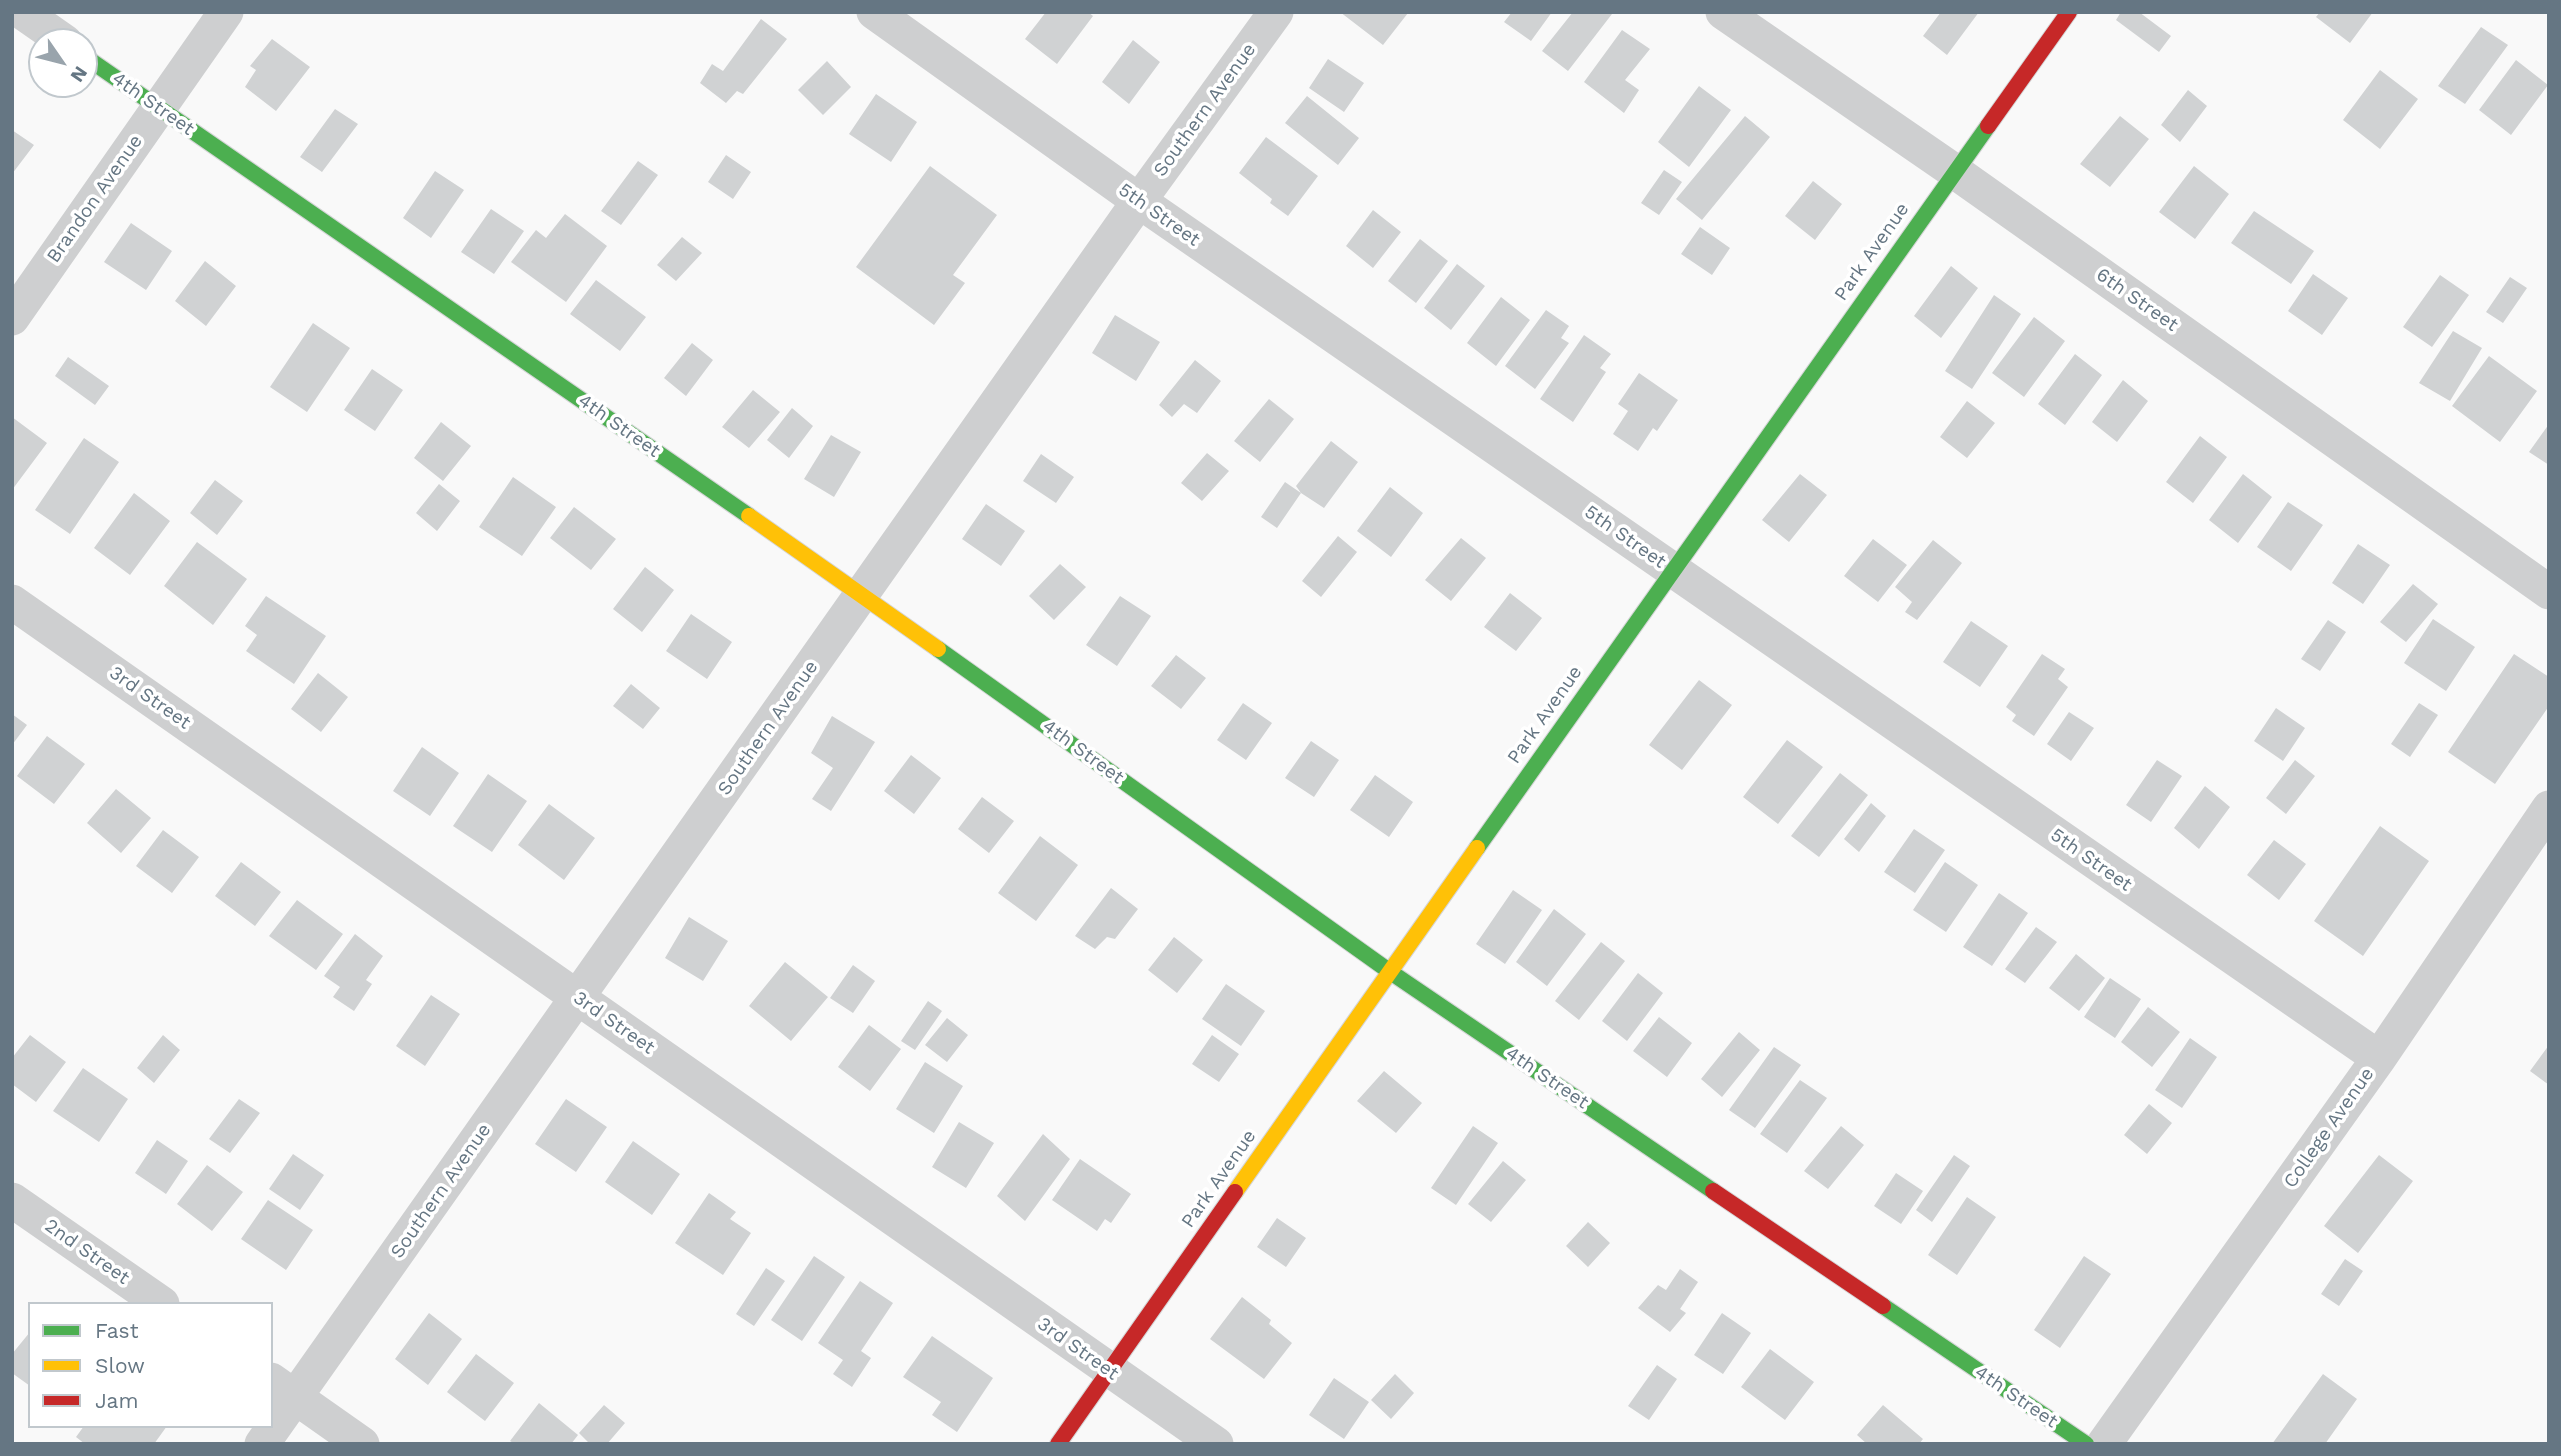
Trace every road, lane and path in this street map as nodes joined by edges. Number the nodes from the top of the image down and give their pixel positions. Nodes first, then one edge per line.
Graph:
1 (22, 12) edge
2 (226, 12) edge
3 (874, 12) edge
4 (1276, 12) edge
5 (1723, 12) edge
6 (2068, 12) edge
7 (45, 28) edge
8 (98, 66) edge
9 (158, 107) junction
10 (1954, 171) junction
11 (1139, 201) junction
12 (12, 318) edge
13 (1672, 570) junction
14 (2549, 592) edge
15 (862, 594) junction
16 (12, 602) edge
17 (2549, 808) edge
18 (1389, 971) junction
19 (578, 998) junction
20 (2379, 1058) junction
21 (12, 1200) edge
22 (159, 1302) edge
23 (1110, 1371) junction
24 (283, 1388) edge
25 (273, 1415) edge
26 (362, 1444) edge
27 (1058, 1444) edge
28 (1216, 1444) edge
29 (2086, 1444) edge
30 (2104, 1444) edge

1 - 7 street
2 - 9 street, Brandon Avenue
3 - 11 street, 5th Street
4 - 11 street, Southern Avenue
5 - 10 street, 6th Street
6 - 10 street, Park Avenue
8 - 9 street, 4th Street
9 - 12 street, Brandon Avenue
9 - 15 street, 4th Street
10 - 13 street, Park Avenue
10 - 14 street, 6th Street
11 - 13 street, 5th Street
11 - 15 street, Southern Avenue
13 - 18 street, Park Avenue
13 - 20 street, 5th Street
15 - 18 street, 4th Street
15 - 19 street, Southern Avenue
16 - 19 street, 3rd Street
17 - 20 street, College Avenue
18 - 23 street, Park Avenue
18 - 29 street, 4th Street
19 - 23 street, 3rd Street
19 - 24 street, Southern Avenue
20 - 30 street, College Avenue
21 - 22 street, 2nd Street
23 - 27 street, Park Avenue
23 - 28 street, 3rd Street
24 - 25 street, Southern Avenue
24 - 26 street

